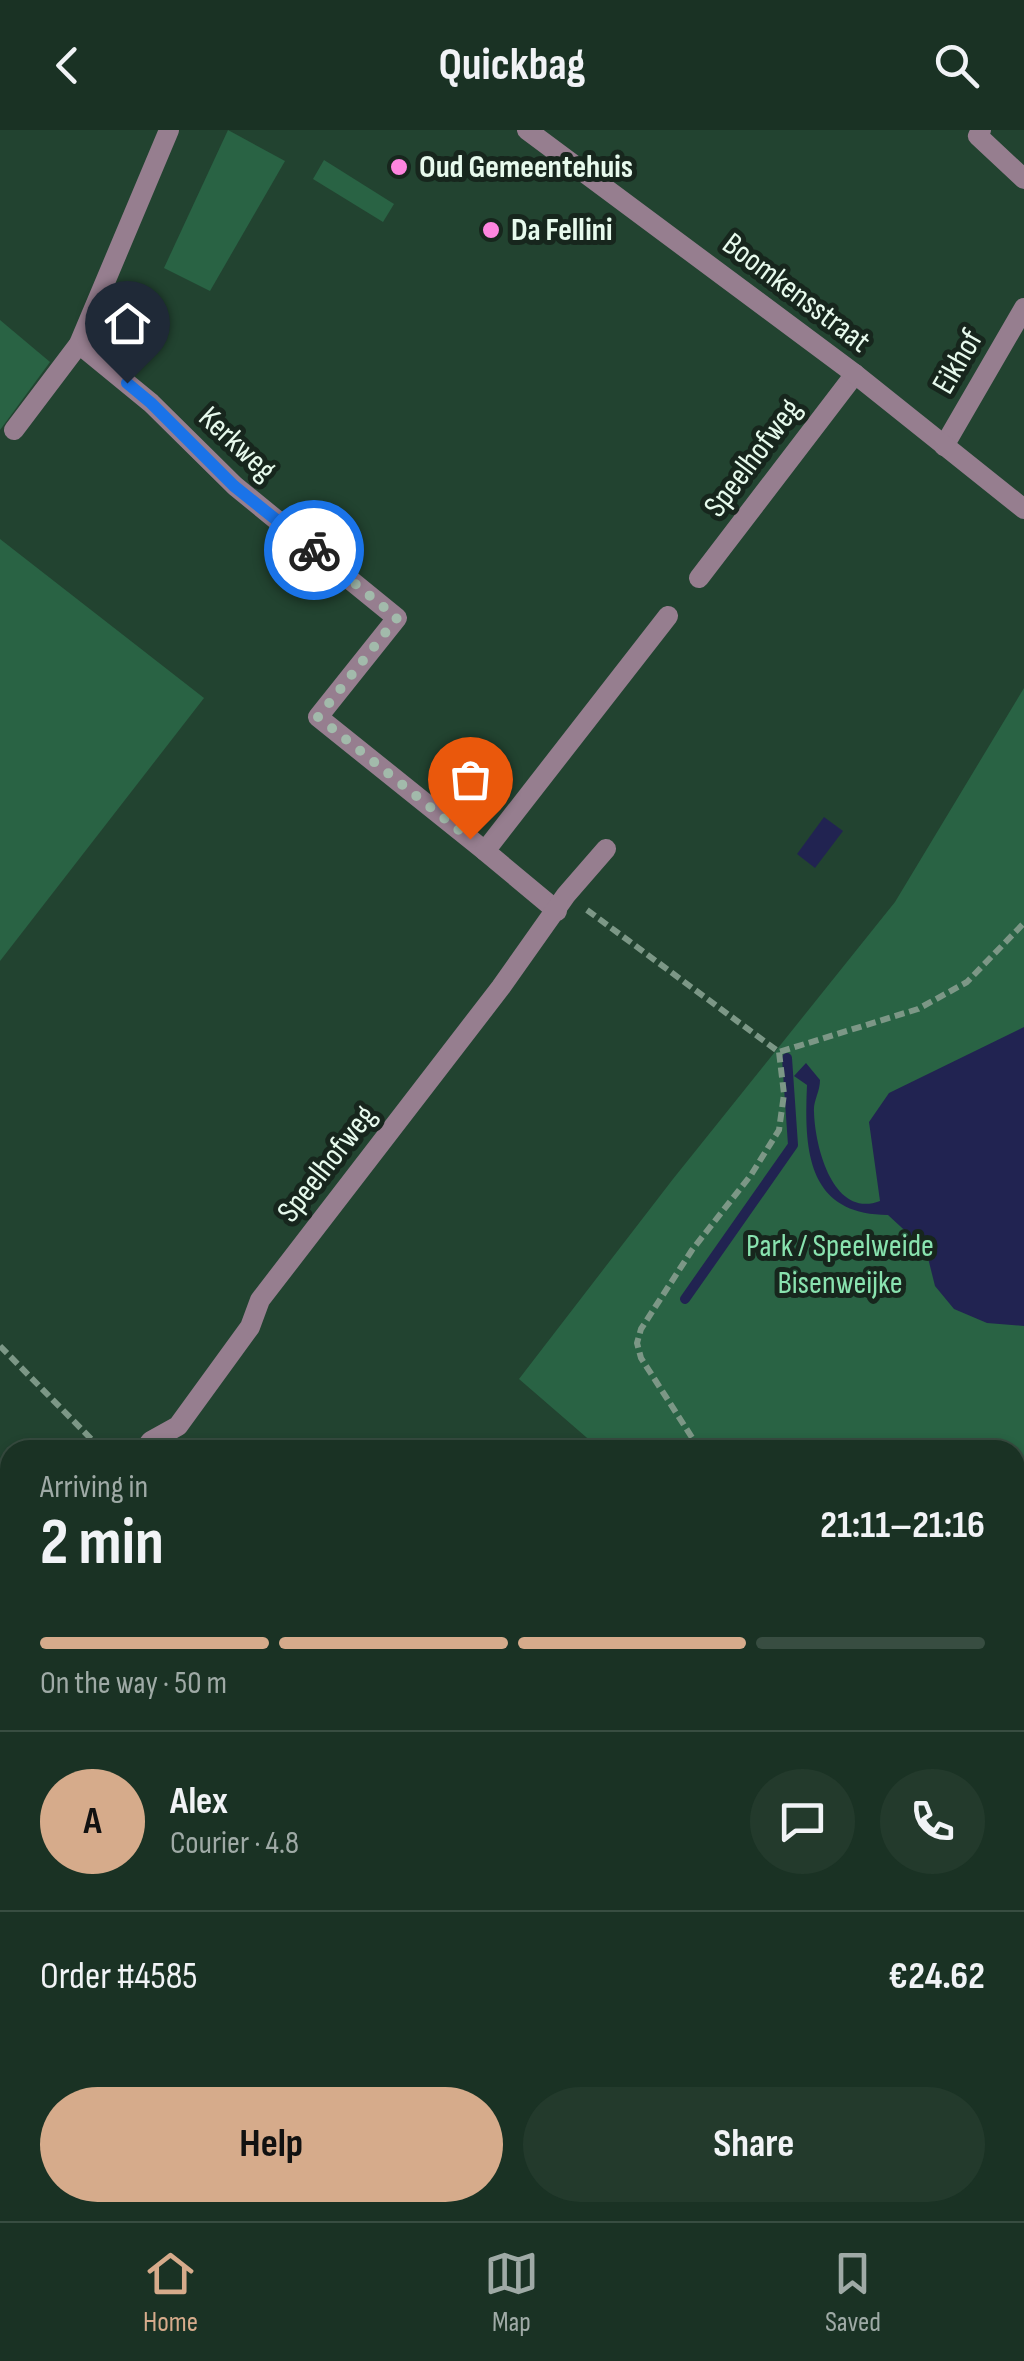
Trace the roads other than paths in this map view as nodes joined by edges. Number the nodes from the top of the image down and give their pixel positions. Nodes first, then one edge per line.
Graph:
1 (169, 130) edge
2 (527, 130) edge
3 (981, 130) edge
4 (1024, 179) edge
5 (1024, 308) edge
6 (79, 344) junction
7 (855, 374) junction
8 (14, 430) dead end
9 (944, 446) junction
10 (1024, 509) edge
11 (698, 578) dead end
12 (668, 616) dead end
13 (606, 849) dead end
14 (485, 851) junction
15 (562, 903) junction
16 (153, 1440) edge

1 - 6 street
2 - 7 street, Boomkensstraat
3 - 4 street
5 - 9 street, Eikhof
6 - 8 street
6 - 14 street, Kerkweg
7 - 9 street, Boomkensstraat
7 - 11 street, Speelhofweg
9 - 10 street, Boomkensstraat
12 - 14 street
13 - 15 street, Speelhofweg
14 - 15 street
15 - 16 street, Speelhofweg

